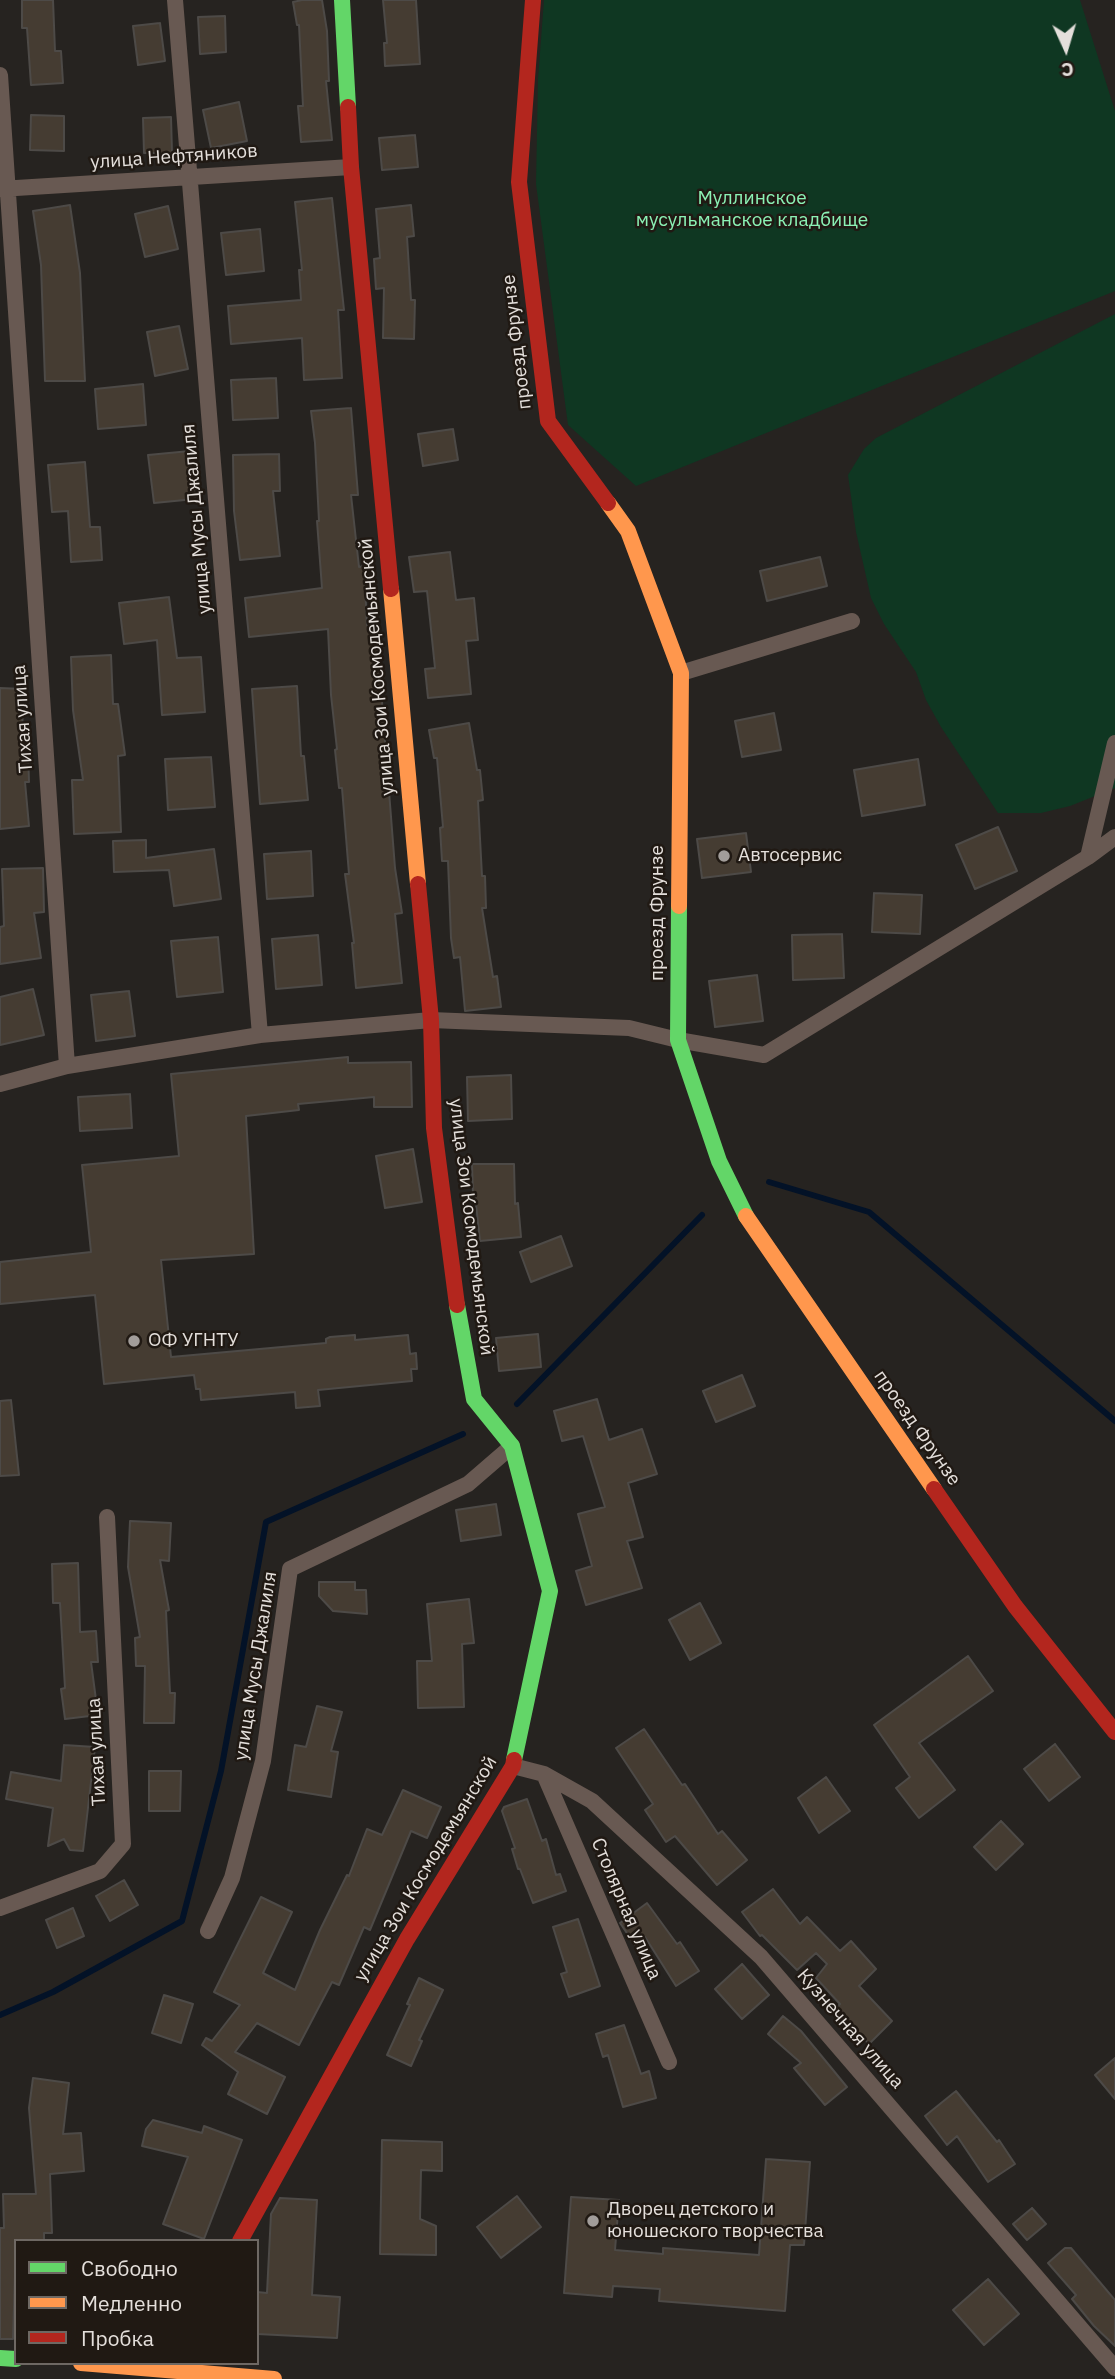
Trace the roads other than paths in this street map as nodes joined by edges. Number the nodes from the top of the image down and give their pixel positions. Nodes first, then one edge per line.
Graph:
1 (175, 0) edge
2 (342, 0) edge
3 (533, 0) edge
4 (0, 75) edge
5 (351, 167) junction
6 (190, 177) junction
7 (4, 189) edge
8 (852, 621) dead end
9 (681, 673) junction
10 (1115, 743) edge
11 (1115, 837) edge
12 (1088, 857) junction
13 (431, 1020) junction
14 (260, 1035) junction
15 (678, 1040) junction
16 (68, 1066) junction
17 (0, 1084) edge
18 (512, 1446) junction
19 (107, 1517) dead end
20 (1115, 1731) edge
21 (513, 1766) junction
22 (544, 1774) junction
23 (0, 1908) edge
24 (208, 1931) dead end
25 (669, 2062) dead end
26 (241, 2239) edge
27 (140, 2365) edge
28 (170, 2366) edge
29 (1115, 2368) edge
30 (274, 2379) edge

1 - 6 street, улица Мусы Джалиля
2 - 5 street, улица Зои Космодемьянской
3 - 9 street, проезд Фрунзе
4 - 7 street, Тихая улица
5 - 6 street, улица Нефтяников
5 - 13 street, улица Зои Космодемьянской
6 - 7 street, улица Нефтяников
6 - 14 street, улица Мусы Джалиля
7 - 16 street, Тихая улица
8 - 9 street
9 - 15 street, проезд Фрунзе
10 - 12 street
11 - 12 street
12 - 15 street
13 - 14 street
13 - 15 street
13 - 18 street, улица Зои Космодемьянской
14 - 16 street
15 - 20 street, проезд Фрунзе
16 - 17 street
18 - 21 street, улица Зои Космодемьянской
18 - 24 street, улица Мусы Джалиля
19 - 23 street, Тихая улица
21 - 22 street, Кузнечная улица
21 - 26 street, улица Зои Космодемьянской
22 - 25 street, Столярная улица
22 - 29 street, Кузнечная улица
27 - 28 street
28 - 30 street

